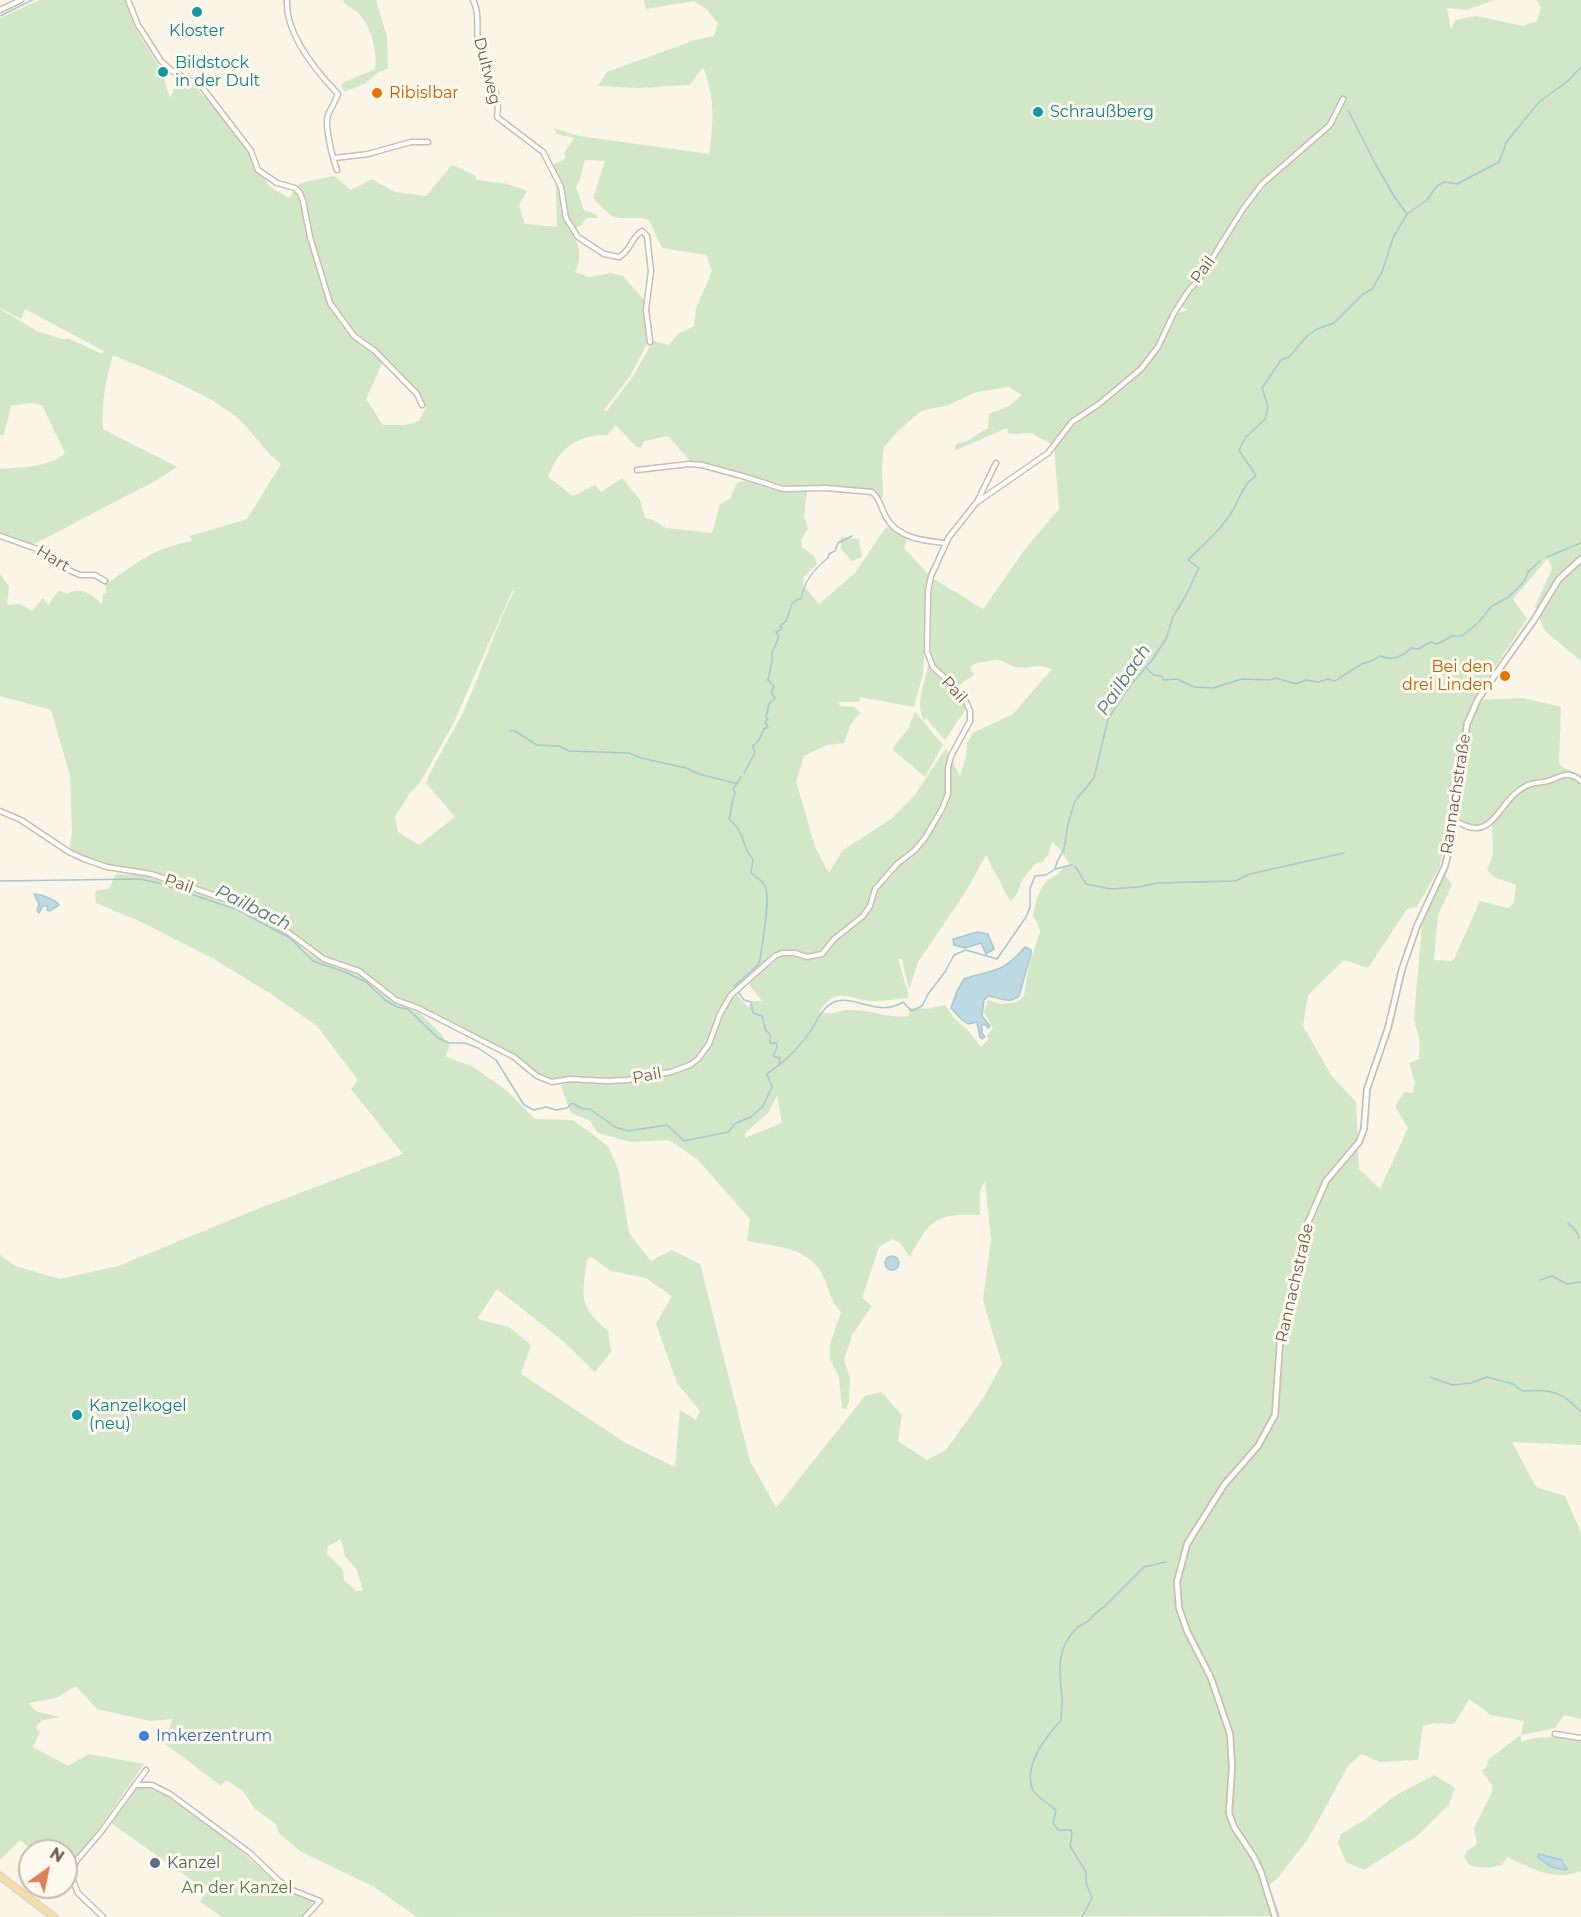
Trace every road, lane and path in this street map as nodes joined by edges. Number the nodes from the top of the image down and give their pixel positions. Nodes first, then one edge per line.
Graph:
1 (21, 0) edge
2 (128, 0) edge
3 (287, 0) edge
4 (472, 0) edge
5 (0, 10) edge
6 (1343, 99) dead end
7 (428, 142) dead end
8 (335, 158) junction
9 (337, 170) dead end
10 (650, 342) dead end
11 (422, 405) dead end
12 (996, 463) dead end
13 (637, 470) dead end
14 (976, 503) junction
15 (0, 536) edge
16 (945, 543) junction
17 (1581, 559) edge
18 (105, 580) dead end
19 (1581, 781) edge
20 (0, 811) edge
21 (1453, 819) junction
22 (1555, 1734) dead end
23 (1581, 1738) edge
24 (146, 1770) dead end
25 (135, 1785) junction
26 (0, 1876) edge
27 (54, 1917) edge
28 (103, 1917) edge
29 (305, 1917) edge
30 (1275, 1917) edge

1 - 5 street
2 - 11 street
3 - 8 street
4 - 10 street, Dultweg
6 - 14 street, Pail
7 - 8 street
8 - 9 street
12 - 14 street, Pail
13 - 16 street
14 - 16 street, Pail
15 - 18 street, Hart
16 - 20 street, Pail
17 - 21 street, Rannachstraße
19 - 21 street
21 - 30 street, Rannachstraße
22 - 23 street
24 - 25 street
25 - 28 street
25 - 29 street
26 - 27 main road

